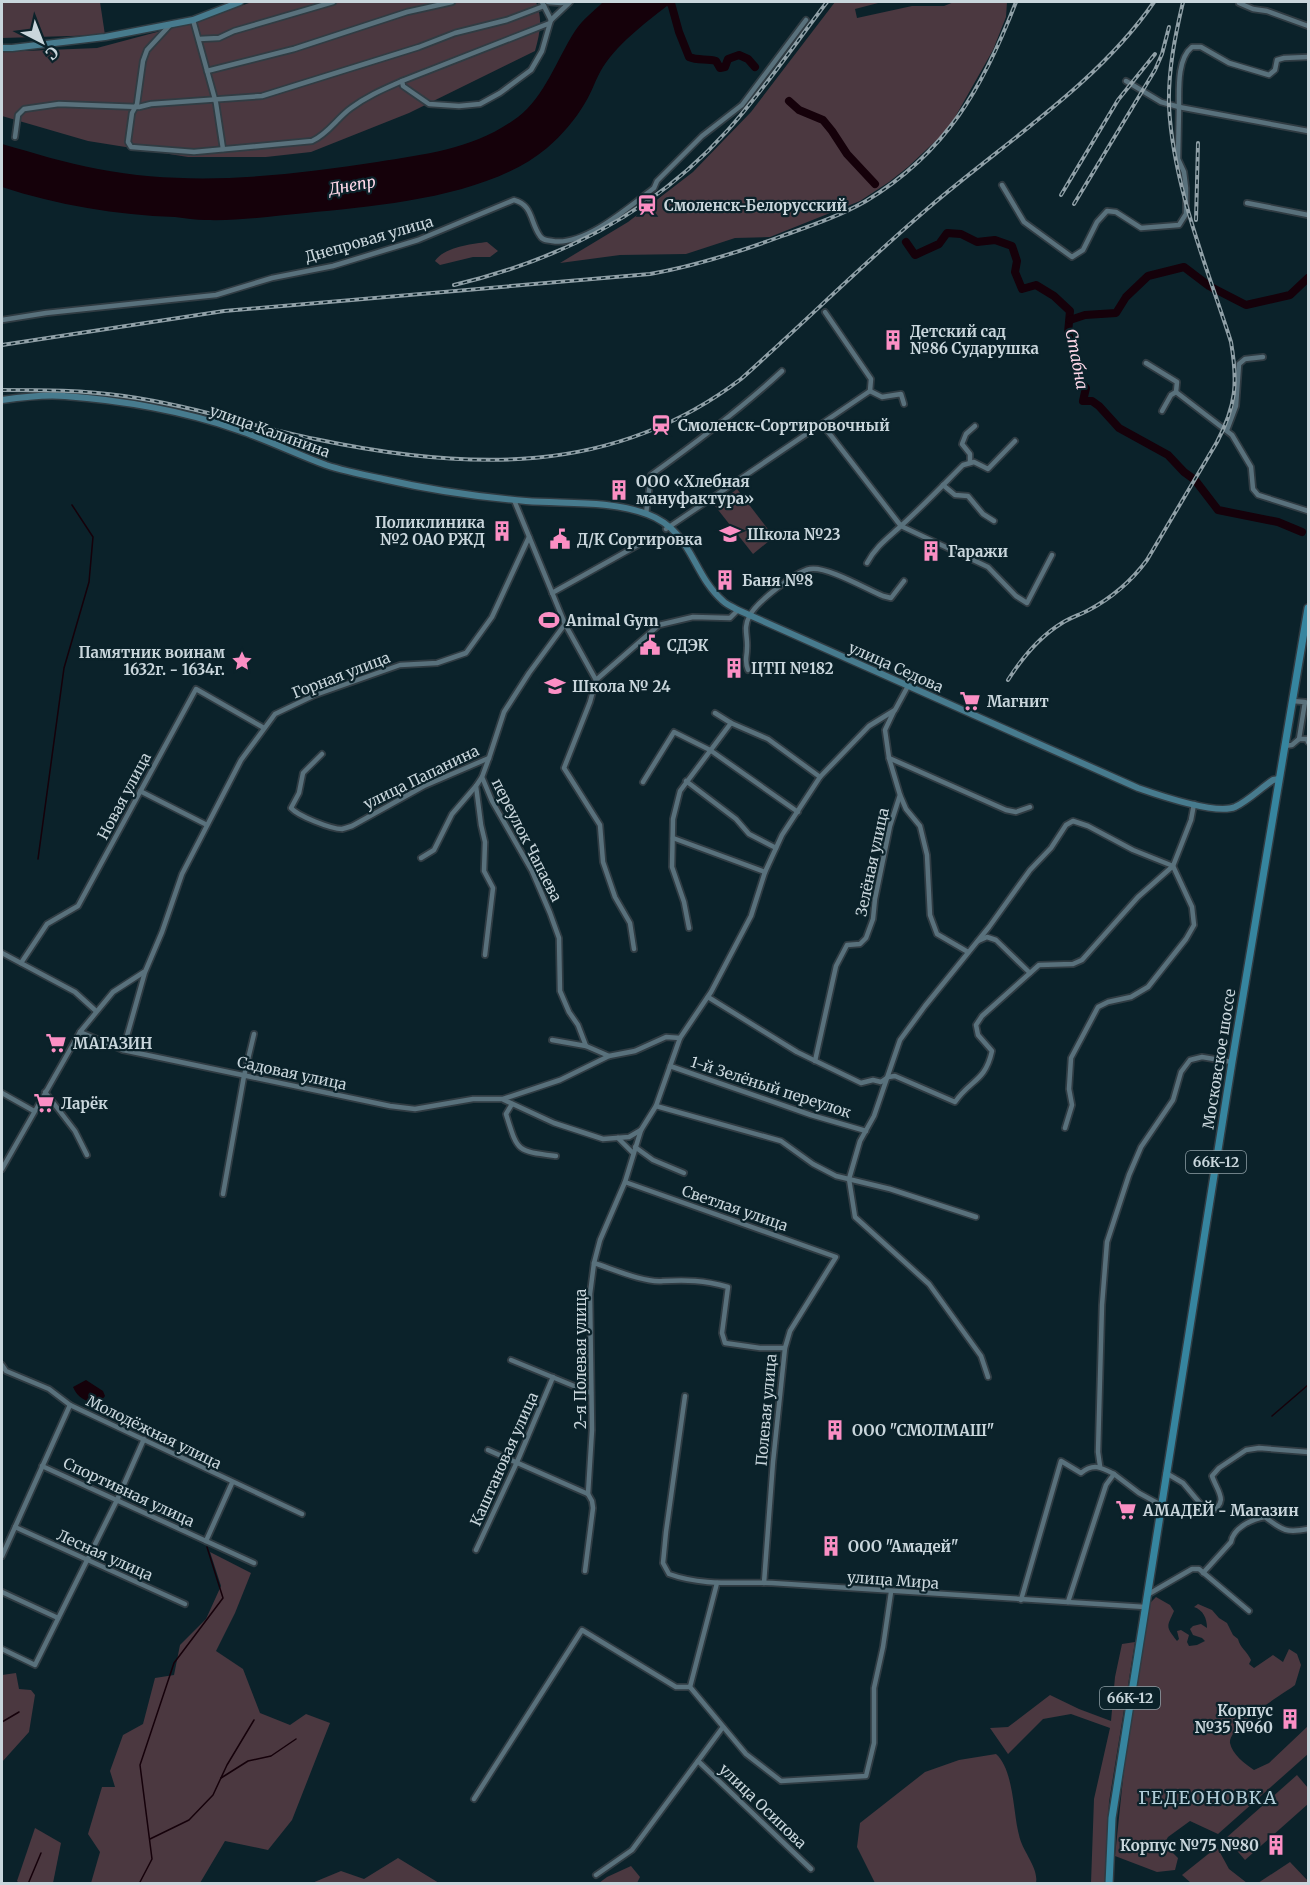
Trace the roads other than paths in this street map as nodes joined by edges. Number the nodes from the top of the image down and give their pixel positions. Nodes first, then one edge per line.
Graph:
1 (240, 2) edge
2 (333, 2) edge
3 (452, 2) edge
4 (549, 2) edge
5 (568, 2) edge
6 (1239, 3) edge
7 (543, 4) edge
8 (193, 20) junction
9 (806, 20) dead end
10 (550, 21) junction
11 (171, 24) junction
12 (1308, 26) edge
13 (199, 39) junction
14 (2, 48) edge
15 (1308, 57) edge
16 (207, 71) junction
17 (402, 81) junction
18 (1126, 81) dead end
19 (215, 100) junction
20 (1179, 107) junction
21 (135, 108) junction
22 (1308, 131) edge
23 (15, 137) dead end
24 (223, 149) junction
25 (1002, 185) dead end
26 (1247, 203) dead end
27 (1308, 215) edge
28 (825, 312) dead end
29 (2, 320) edge
30 (1263, 357) dead end
31 (1146, 363) dead end
32 (782, 371) dead end
33 (870, 391) junction
34 (1176, 392) junction
35 (2, 400) edge
36 (904, 404) dead end
37 (1162, 411) dead end
38 (822, 424) junction
39 (975, 426) dead end
40 (1227, 430) junction
41 (1015, 441) dead end
42 (970, 463) junction
43 (943, 485) junction
44 (514, 500) junction
45 (528, 501) joint
46 (1308, 511) edge
47 (646, 514) junction
48 (994, 521) dead end
49 (901, 526) junction
50 (668, 528) junction
51 (529, 537) junction
52 (638, 545) dead end
53 (1052, 555) dead end
54 (867, 563) dead end
55 (904, 581) dead end
56 (552, 592) junction
57 (1308, 608) edge
58 (738, 610) junction
59 (749, 615) junction
60 (565, 624) junction
61 (748, 670) dead end
62 (596, 680) junction
63 (908, 686) junction
64 (1292, 701) junction
65 (895, 710) junction
66 (716, 713) dead end
67 (731, 723) junction
68 (262, 727) junction
69 (1299, 739) junction
70 (1308, 742) edge
71 (1284, 746) junction
72 (710, 750) junction
73 (322, 754) dead end
74 (489, 758) junction
75 (889, 758) junction
76 (482, 777) junction
77 (820, 777) junction
78 (1279, 779) junction
79 (686, 781) junction
80 (643, 782) dead end
81 (476, 786) junction
82 (140, 791) junction
83 (900, 795) junction
84 (1194, 804) junction
85 (1030, 807) dead end
86 (798, 812) junction
87 (207, 825) junction
88 (674, 838) junction
89 (776, 848) junction
90 (421, 858) dead end
91 (1173, 866) junction
92 (765, 872) junction
93 (689, 928) dead end
94 (974, 943) junction
95 (634, 949) dead end
96 (968, 952) junction
97 (2, 953) edge
98 (485, 955) dead end
99 (21, 963) junction
100 (145, 972) junction
101 (1030, 972) junction
102 (708, 997) junction
103 (96, 1011) junction
104 (80, 1032) junction
105 (254, 1034) dead end
106 (680, 1038) junction
107 (552, 1040) dead end
108 (586, 1046) junction
109 (123, 1050) junction
110 (609, 1056) junction
111 (815, 1061) junction
112 (1232, 1062) junction
113 (670, 1066) junction
114 (244, 1076) junction
115 (888, 1077) junction
116 (45, 1092) junction
117 (2, 1093) edge
118 (503, 1099) junction
119 (512, 1104) junction
120 (656, 1106) junction
121 (34, 1112) junction
122 (1065, 1128) dead end
123 (641, 1130) junction
124 (866, 1131) junction
125 (617, 1138) junction
126 (635, 1147) junction
127 (633, 1153) junction
128 (87, 1155) dead end
129 (556, 1156) dead end
130 (2, 1169) edge
131 (684, 1173) dead end
132 (849, 1179) junction
133 (626, 1182) junction
134 (224, 1194) dead end
135 (976, 1217) dead end
136 (594, 1263) junction
137 (784, 1348) junction
138 (511, 1360) dead end
139 (2, 1365) edge
140 (553, 1377) junction
141 (988, 1377) dead end
142 (591, 1393) junction
143 (685, 1396) dead end
144 (70, 1405) junction
145 (144, 1439) junction
146 (488, 1450) dead end
147 (1308, 1452) edge
148 (518, 1462) junction
149 (42, 1466) junction
150 (1100, 1466) junction
151 (1166, 1473) junction
152 (1114, 1474) junction
153 (232, 1483) junction
154 (588, 1494) junction
155 (117, 1500) junction
156 (1161, 1505) junction
157 (302, 1514) dead end
158 (15, 1527) junction
159 (1308, 1529) edge
160 (206, 1541) junction
161 (476, 1550) dead end
162 (2, 1556) edge
163 (87, 1560) junction
164 (254, 1563) dead end
165 (585, 1571) dead end
166 (1203, 1573) junction
167 (717, 1583) junction
168 (764, 1583) junction
169 (2, 1592) edge
170 (891, 1592) junction
171 (1147, 1596) junction
172 (1021, 1600) junction
173 (1068, 1602) junction
174 (185, 1604) dead end
175 (1145, 1607) junction
176 (1249, 1611) dead end
177 (58, 1618) junction
178 (2, 1649) edge
179 (690, 1687) junction
180 (723, 1727) junction
181 (698, 1761) junction
182 (474, 1798) dead end
183 (811, 1869) dead end
184 (596, 1875) dead end
185 (1109, 1884) edge

1 - 8 street
2 - 13 street
3 - 16 street
4 - 5 street
5 - 10 street
6 - 12 street
7 - 10 street
7 - 19 street
8 - 11 street
8 - 13 street
9 - 29 street, Днепровая улица
10 - 17 street
10 - 17 street
11 - 14 street
11 - 21 street
13 - 16 street
15 - 20 street
16 - 19 street
17 - 24 street
18 - 20 street
19 - 21 street
19 - 24 street
20 - 22 street
20 - 25 street
21 - 23 street
21 - 24 street
26 - 27 street
28 - 33 street
30 - 40 street
31 - 34 street
32 - 47 street
33 - 36 street
33 - 38 street
34 - 37 street
34 - 40 street
35 - 44 street, улица Калинина
38 - 49 street
38 - 50 street
39 - 42 street
40 - 46 street
41 - 42 street
42 - 43 street
43 - 48 street
43 - 49 street
44 - 45 street, улица Калинина
44 - 51 street
45 - 47 street, улица Седова
47 - 50 street, улица Седова
49 - 53 street
49 - 54 street
50 - 58 street, улица Седова
51 - 56 street
51 - 68 street, Горная улица
52 - 56 street
55 - 59 street
56 - 60 street
57 - 64 main road, Московское шоссе / 66К-12
58 - 59 street, улица Седова
58 - 62 street
59 - 61 street
59 - 63 street, улица Седова
60 - 62 street
60 - 74 street, улица Папанина
62 - 95 street
63 - 65 street, Зелёная улица
63 - 84 street, улица Седова
64 - 69 street
64 - 71 main road, Московское шоссе / 66К-12
65 - 75 street, Зелёная улица
65 - 77 street, 2-я Полевая улица
66 - 67 street
67 - 72 street
67 - 77 street
68 - 82 street, Новая улица
68 - 87 street, Горная улица
69 - 70 street
69 - 71 street
71 - 78 main road, Московское шоссе / 66К-12
72 - 79 street
72 - 80 street
72 - 86 street
73 - 74 street, улица Папанина
74 - 76 street, переулок Чапаева
75 - 83 street, Зелёная улица
75 - 85 street
76 - 81 street
76 - 108 street, переулок Чапаева
77 - 86 street, 2-я Полевая улица
78 - 84 street, улица Седова
78 - 112 main road, Московское шоссе / 66К-12
79 - 88 street
79 - 89 street
81 - 90 street
81 - 98 street
82 - 87 street
82 - 99 street, Новая улица
83 - 96 street
83 - 111 street, Зелёная улица
84 - 91 street
86 - 89 street, 2-я Полевая улица
87 - 100 street, Горная улица
88 - 92 street
88 - 93 street
89 - 92 street, 2-я Полевая улица
91 - 94 street
91 - 101 street
91 - 122 street
92 - 102 street, 2-я Полевая улица
94 - 96 street
94 - 101 street
96 - 115 street
97 - 99 street
99 - 103 street
100 - 103 street
100 - 109 street, Горная улица
101 - 115 street
102 - 106 street, 2-я Полевая улица
102 - 111 street
103 - 104 street
104 - 109 street, Садовая улица
104 - 116 street
105 - 114 street
106 - 110 street, Садовая улица
106 - 113 street, 2-я Полевая улица
107 - 108 street
108 - 110 street
109 - 114 street, Садовая улица
110 - 118 street, Садовая улица
111 - 115 street
112 - 150 street
112 - 151 main road, Московское шоссе / 66К-12
113 - 120 street, 2-я Полевая улица
113 - 124 street, 1-й Зелёный переулок
114 - 118 street, Садовая улица
114 - 134 street
115 - 124 street
116 - 121 street
116 - 128 street
117 - 121 street
118 - 119 street, Садовая улица
119 - 125 street, Садовая улица
119 - 129 street
120 - 123 street, 2-я Полевая улица
120 - 132 street
121 - 130 street
123 - 125 street, Садовая улица
123 - 126 street, 2-я Полевая улица
124 - 132 street
125 - 127 street
126 - 127 street, 2-я Полевая улица
126 - 131 street
127 - 133 street, 2-я Полевая улица
132 - 135 street
132 - 141 street
133 - 136 street, 2-я Полевая улица
133 - 137 street, Светлая улица
136 - 137 street, Полевая улица
136 - 142 street, 2-я Полевая улица
137 - 168 street, Полевая улица
138 - 140 street
139 - 144 street, Молодёжная улица
140 - 142 street
140 - 148 street, Каштановая улица
142 - 154 street, 2-я Полевая улица
143 - 167 street
144 - 145 street, Молодёжная улица
144 - 149 street
145 - 153 street, Молодёжная улица
145 - 155 street
146 - 148 street
147 - 151 street
148 - 154 street
148 - 161 street, Каштановая улица
149 - 155 street, Спортивная улица
149 - 158 street
150 - 152 street
150 - 172 street
151 - 156 main road, Московское шоссе / 66К-12
152 - 156 street
152 - 173 street
153 - 157 street, Молодёжная улица
153 - 160 street
154 - 165 street, 2-я Полевая улица
155 - 160 street, Спортивная улица
155 - 163 street
156 - 171 main road, Московское шоссе / 66К-12
158 - 162 street
158 - 163 street, Лесная улица
159 - 166 street
160 - 164 street
163 - 174 street, Лесная улица
163 - 177 street
166 - 171 street
166 - 176 street
167 - 168 street
167 - 179 street
168 - 170 street, улица Мира
169 - 177 street
170 - 172 street, улица Мира
170 - 180 street
171 - 175 main road, 66К-12
172 - 173 street, улица Мира
173 - 175 street, улица Мира
175 - 185 main road, 66К-12
177 - 178 street
179 - 180 street
179 - 182 street
180 - 181 street
181 - 183 street, улица Осипова
181 - 184 street

